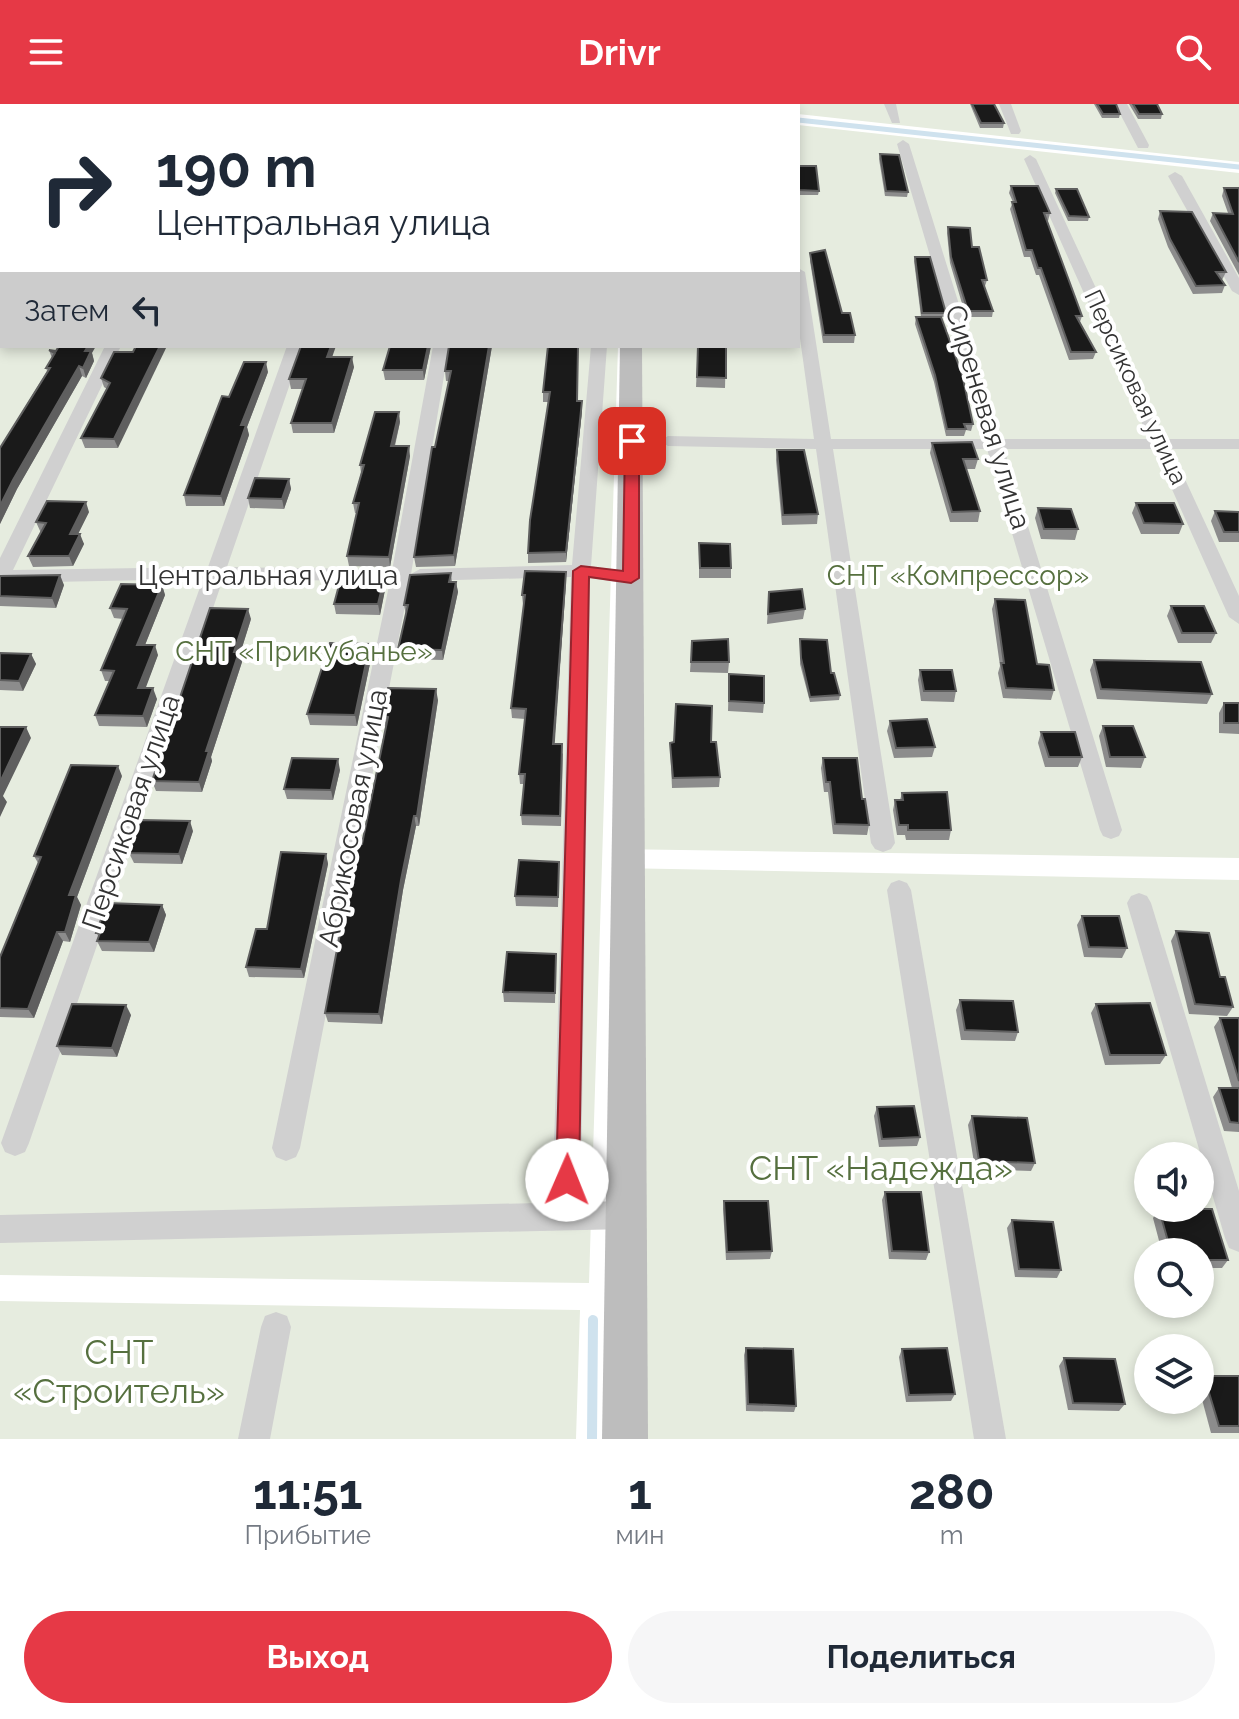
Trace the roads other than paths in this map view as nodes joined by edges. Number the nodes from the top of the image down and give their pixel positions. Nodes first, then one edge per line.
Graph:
1 (890, 104) edge
2 (1005, 104) edge
3 (1121, 104) edge
4 (896, 120) dead end
5 (1015, 131) dead end
6 (903, 144) dead end
7 (1143, 145) dead end
8 (1030, 159) dead end
9 (1175, 176) dead end
10 (800, 285) edge
11 (1239, 291) edge
12 (112, 348) edge
13 (294, 348) edge
14 (441, 348) edge
15 (599, 348) edge
16 (631, 348) edge
17 (668, 441) dead end
18 (824, 444) junction
19 (1239, 444) edge
20 (997, 445) junction
21 (1163, 445) junction
22 (581, 571) junction
23 (214, 573) junction
24 (0, 576) edge
25 (401, 576) junction
26 (631, 578) junction
27 (1239, 617) edge
28 (1111, 830) dead end
29 (883, 843) dead end
30 (899, 890) dead end
31 (1139, 903) dead end
32 (15, 1143) dead end
33 (286, 1148) dead end
34 (567, 1180) dead end
35 (626, 1215) junction
36 (0, 1229) edge
37 (1239, 1238) edge
38 (276, 1327) dead end
39 (254, 1439) edge
40 (625, 1439) edge
41 (990, 1439) edge

1 - 4 street
2 - 5 street
3 - 7 street
6 - 20 street, Сиреневая улица
8 - 21 street, Персиковая улица
9 - 11 street
10 - 18 street
12 - 24 street
13 - 23 street, Персиковая улица
14 - 25 street, Абрикосовая улица
15 - 22 street
16 - 26 street
17 - 18 street
18 - 20 street
18 - 29 street
19 - 21 street
20 - 21 street
20 - 28 street, Сиреневая улица
21 - 27 street, Персиковая улица
22 - 25 street, Центральная улица
22 - 26 street, Центральная улица
22 - 34 street
23 - 24 street, Центральная улица
23 - 25 street, Центральная улица
23 - 32 street, Персиковая улица
25 - 33 street, Абрикосовая улица
26 - 35 street
30 - 41 street
31 - 37 street
35 - 36 street
35 - 40 street
38 - 39 street

